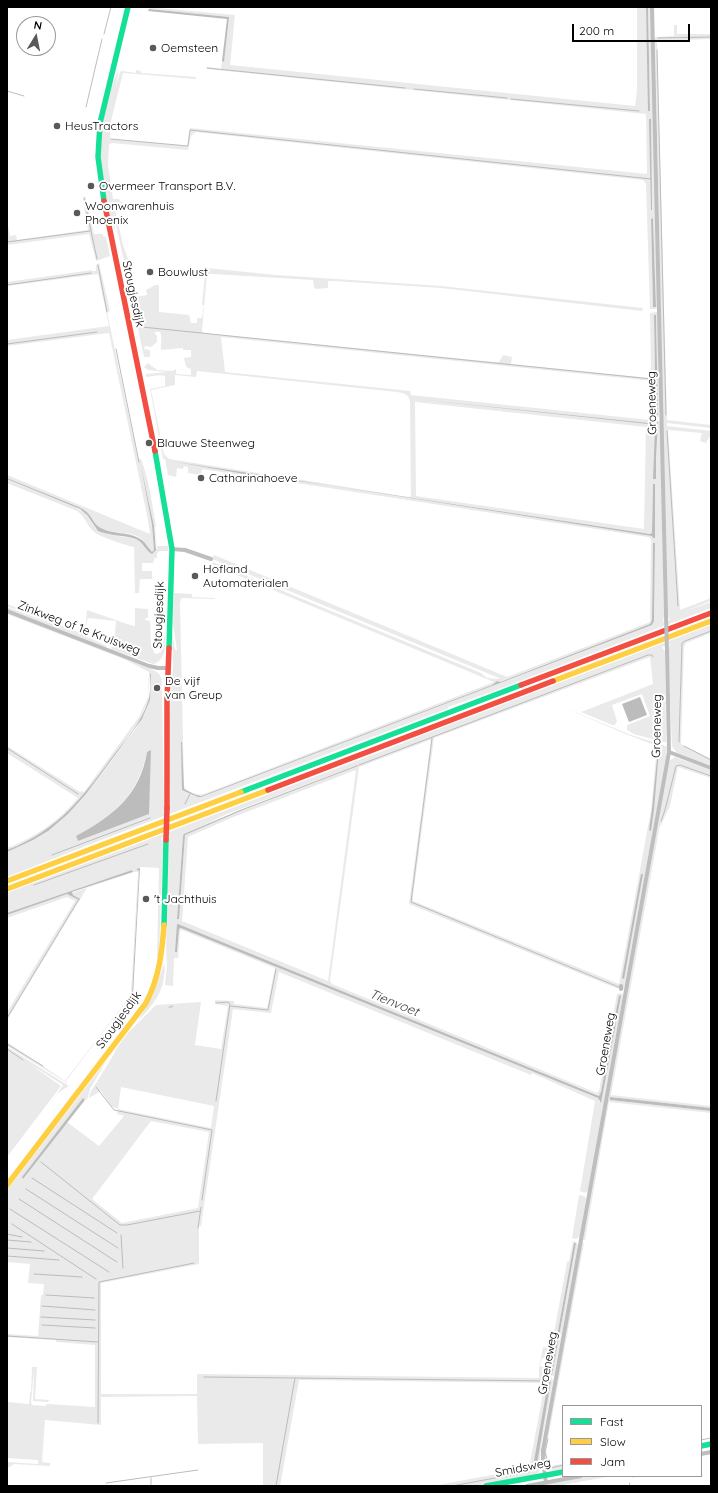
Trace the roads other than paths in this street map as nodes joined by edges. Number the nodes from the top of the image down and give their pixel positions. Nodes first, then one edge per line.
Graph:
1 (128, 7) edge
2 (652, 7) edge
3 (172, 549) junction
4 (211, 559) dead end
5 (7, 610) edge
6 (711, 613) edge
7 (711, 620) edge
8 (168, 668) junction
9 (669, 752) junction
10 (711, 768) edge
11 (7, 881) edge
12 (7, 889) edge
13 (7, 1185) edge
14 (562, 1472) edge
15 (544, 1475) junction
16 (576, 1477) edge
17 (546, 1483) junction
18 (486, 1486) edge
19 (528, 1486) edge

1 - 3 main road, Stougjesdijk
2 - 9 street, Groeneweg, bridge
3 - 4 street
3 - 8 main road, Stougjesdijk
5 - 8 street, Zinkweg of 1e Kruisweg
6 - 11 main road
7 - 12 main road
8 - 13 main road, Stougjesdijk, bridge
9 - 10 street
9 - 15 street, Groeneweg
14 - 15 main road, Smidsweg
15 - 17 street, Groeneweg
15 - 18 main road, Smidsweg
16 - 17 street
17 - 19 street

